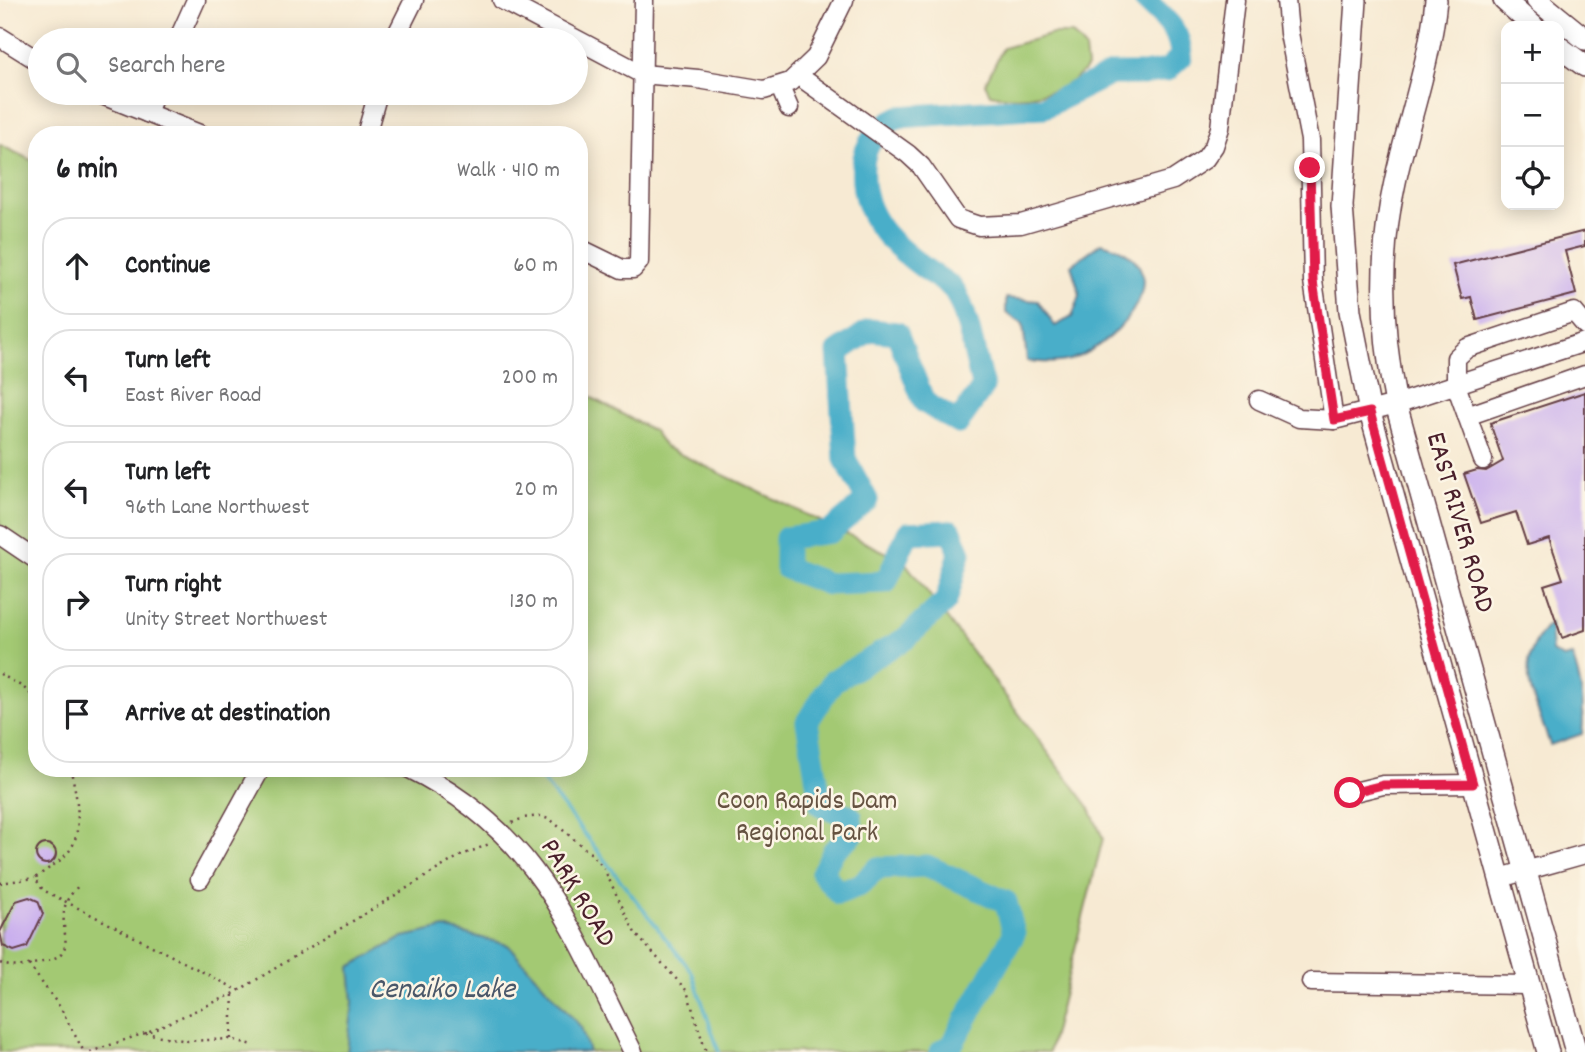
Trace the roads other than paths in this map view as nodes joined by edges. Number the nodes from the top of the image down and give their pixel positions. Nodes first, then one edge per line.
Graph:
1 (195, 0) edge
2 (414, 0) edge
3 (502, 0) edge
4 (644, 0) edge
5 (844, 0) edge
6 (1235, 0) edge
7 (1286, 0) edge
8 (1356, 0) edge
9 (1436, 0) edge
10 (1504, 0) edge
11 (1537, 0) edge
12 (1527, 21) edge
13 (183, 28) edge
14 (400, 28) edge
15 (555, 28) edge
16 (0, 37) edge
17 (1585, 39) edge
18 (588, 45) edge
19 (1564, 51) edge
20 (28, 54) edge
21 (1585, 66) edge
22 (642, 74) junction
23 (799, 76) junction
24 (780, 87) junction
25 (127, 105) edge
26 (150, 105) edge
27 (375, 105) edge
28 (789, 108) dead end
29 (147, 113) junction
30 (180, 126) edge
31 (369, 126) edge
32 (588, 252) edge
33 (1585, 325) edge
34 (1585, 342) edge
35 (1585, 375) edge
36 (1456, 385) junction
37 (1259, 400) dead end
38 (1396, 404) junction
39 (1370, 412) junction
40 (1467, 416) junction
41 (1334, 420) junction
42 (1483, 460) dead end
43 (0, 535) edge
44 (28, 554) edge
45 (256, 777) edge
46 (425, 777) edge
47 (1473, 784) junction
48 (1350, 793) dead end
49 (1585, 855) edge
50 (1527, 871) junction
51 (1500, 878) junction
52 (200, 879) dead end
53 (1311, 982) dead end
54 (1529, 985) junction
55 (633, 1052) edge
56 (1548, 1052) edge
57 (1576, 1052) edge

1 - 13 street
2 - 14 street
3 - 15 street
4 - 22 street
5 - 23 street
6 - 23 street
7 - 41 street
8 - 39 main road, EAST RIVER ROAD
9 - 38 main road, EAST RIVER ROAD
10 - 12 main road
11 - 17 main road
16 - 20 street
18 - 22 street
19 - 21 main road
22 - 24 street
22 - 32 street
23 - 24 street
24 - 28 street
25 - 29 street
26 - 29 street
27 - 31 street
29 - 30 street
33 - 36 street
34 - 36 street
35 - 40 street
36 - 38 street
36 - 40 street
37 - 41 street
38 - 39 street
38 - 50 main road, EAST RIVER ROAD
39 - 41 street
39 - 47 main road, EAST RIVER ROAD
40 - 42 street
43 - 44 street
45 - 52 street
46 - 55 street, PARK ROAD
47 - 48 street
47 - 51 main road, EAST RIVER ROAD
49 - 50 street
50 - 51 street
50 - 57 main road, EAST RIVER ROAD
51 - 54 main road, EAST RIVER ROAD
53 - 54 street
54 - 56 main road, EAST RIVER ROAD

